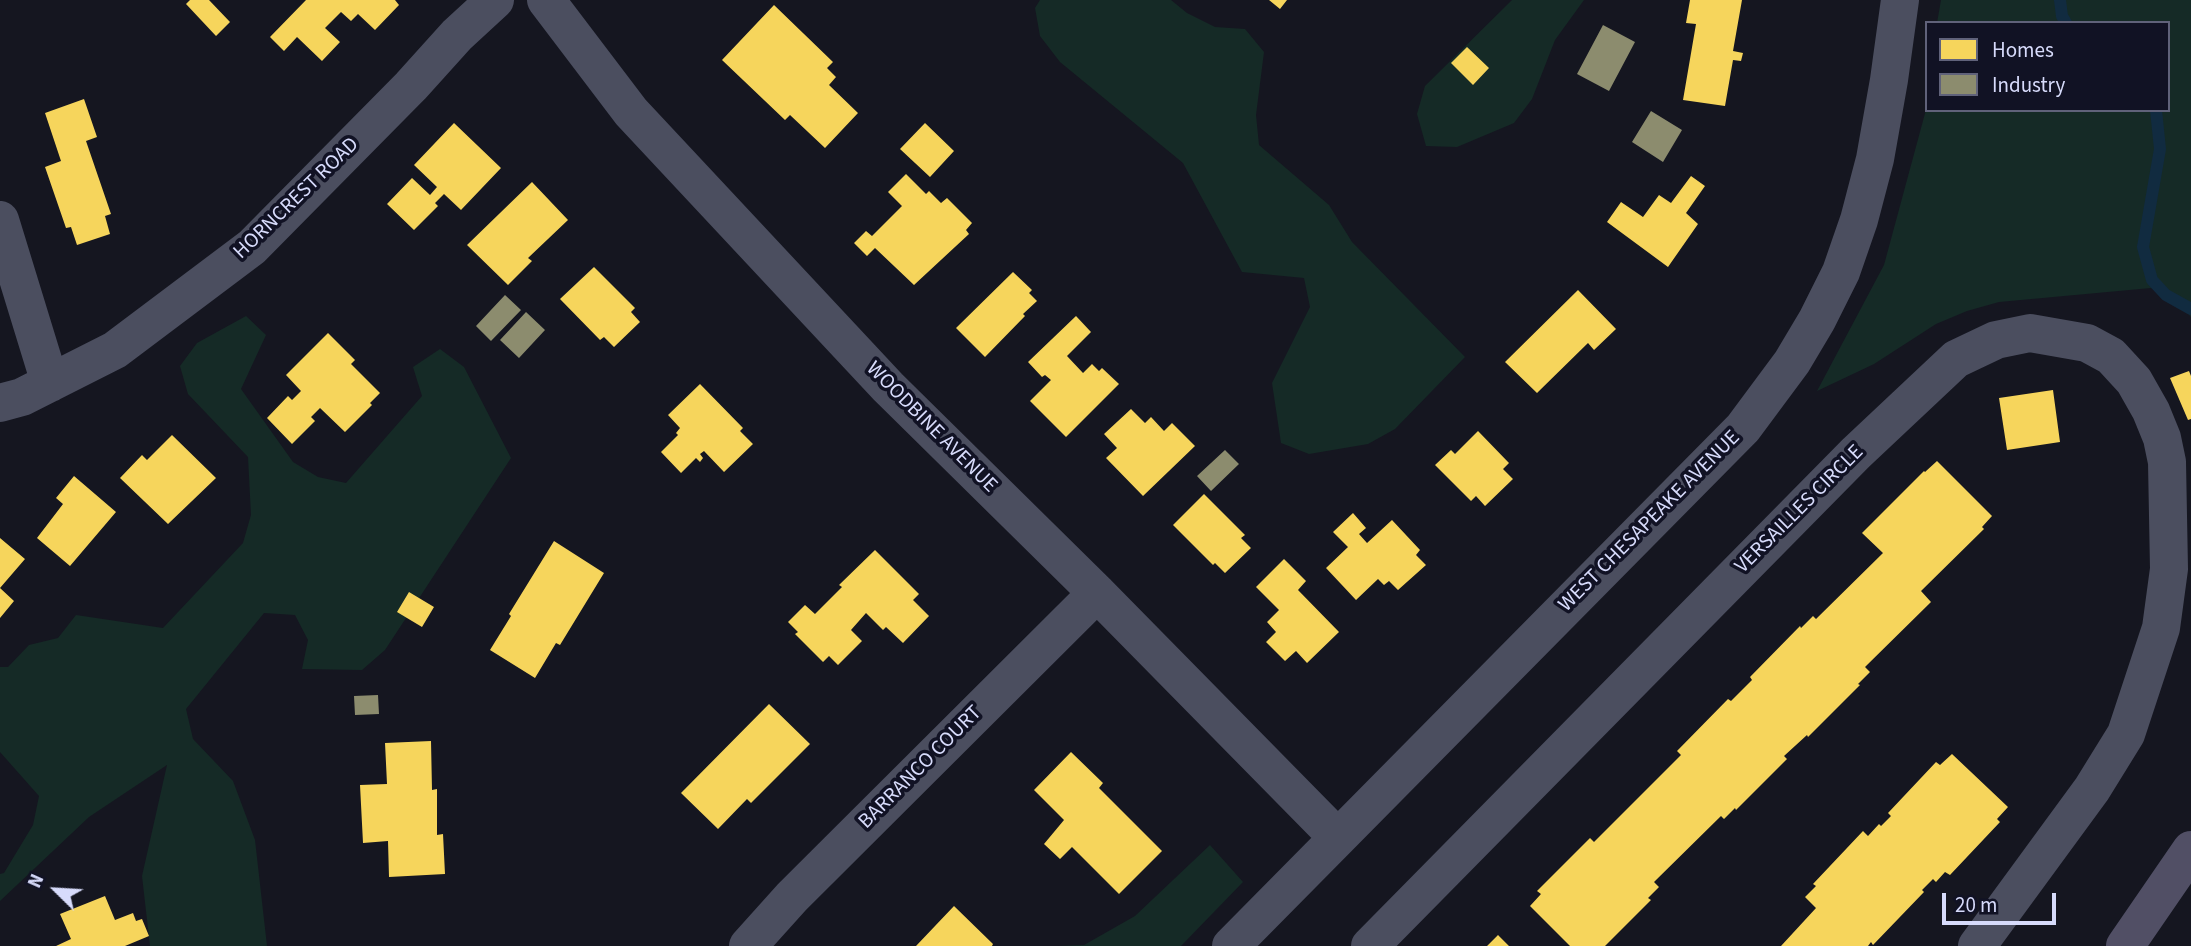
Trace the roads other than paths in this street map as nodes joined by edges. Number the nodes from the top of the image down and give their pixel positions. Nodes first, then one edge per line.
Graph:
1 (495, 0) edge
2 (545, 0) edge
3 (1900, 0) edge
4 (0, 220) edge
5 (50, 383) junction
6 (0, 403) edge
7 (2179, 589) edge
8 (1097, 593) junction
9 (1337, 837) junction
10 (2191, 850) edge
11 (748, 946) edge
12 (1231, 946) edge
13 (1370, 946) edge
14 (1977, 946) edge
15 (2125, 946) edge

1 - 5 street, HORNCREST ROAD
2 - 8 street, WOODBINE AVENUE
3 - 9 street, WEST CHESAPEAKE AVENUE
4 - 5 street
5 - 6 street, HORNCREST ROAD
7 - 13 street, VERSAILLES CIRCLE
7 - 14 street, VERSAILLES CIRCLE
8 - 9 street, WOODBINE AVENUE
8 - 11 street, BARRANCO COURT
9 - 12 street, WEST CHESAPEAKE AVENUE
10 - 15 main road

